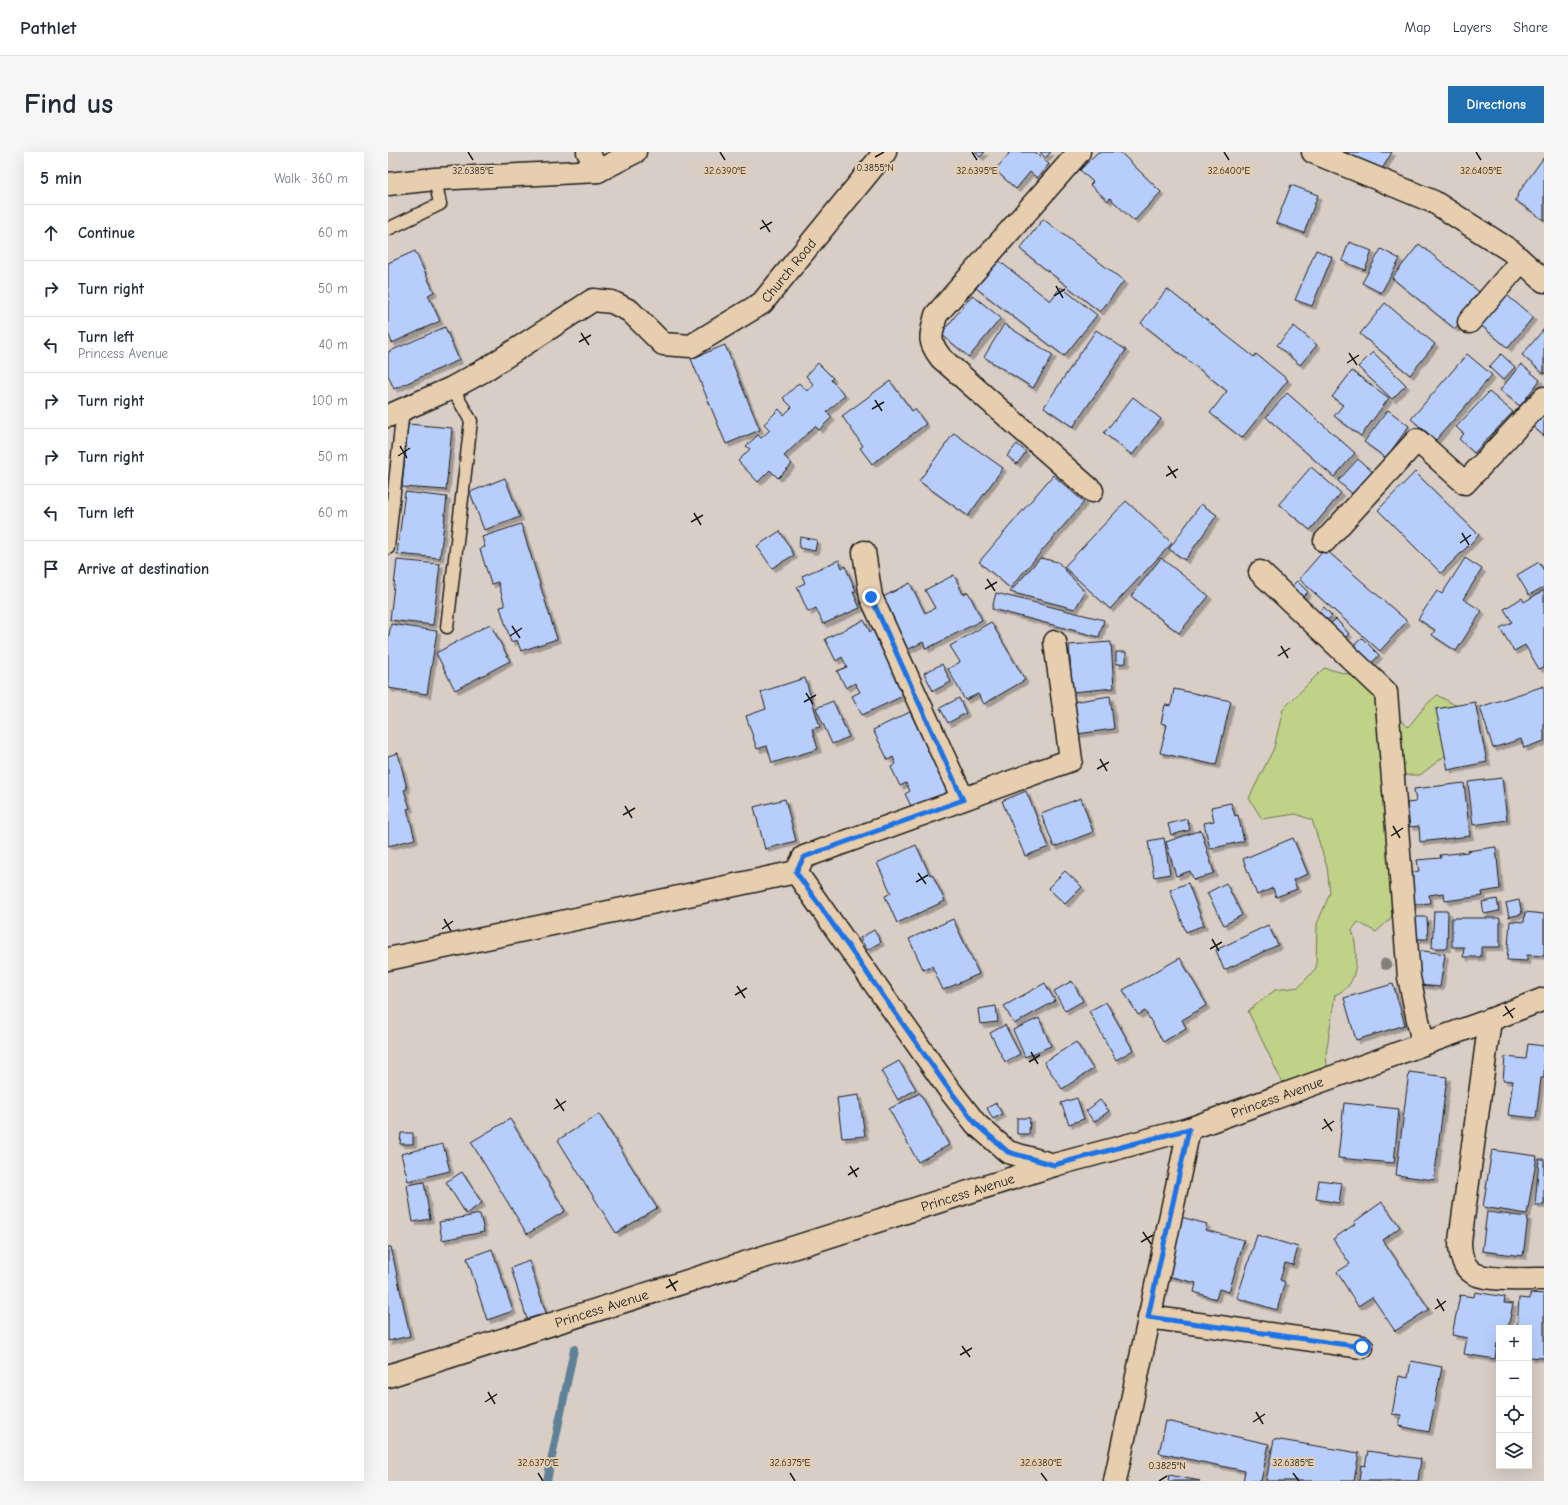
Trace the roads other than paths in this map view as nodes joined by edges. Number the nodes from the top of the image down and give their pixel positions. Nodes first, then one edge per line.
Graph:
1 (588, 152) edge
2 (635, 152) edge
3 (885, 152) edge
4 (1079, 152) edge
5 (1313, 152) edge
6 (598, 171) junction
7 (435, 179) junction
8 (388, 184) edge
9 (388, 229) edge
10 (1521, 261) junction
11 (1544, 281) edge
12 (1469, 322) dead end
13 (452, 388) junction
14 (1544, 398) edge
15 (395, 413) edge
16 (1092, 491) dead end
17 (1325, 541) dead end
18 (388, 548) edge
19 (864, 552) dead end
20 (1260, 572) dead end
21 (447, 627) dead end
22 (1055, 642) dead end
23 (963, 800) junction
24 (796, 872) junction
25 (388, 959) edge
26 (1544, 999) edge
27 (1490, 1020) junction
28 (1422, 1044) junction
29 (1189, 1129) junction
30 (1054, 1165) junction
31 (1544, 1279) edge
32 (1148, 1317) junction
33 (1362, 1347) dead end
34 (388, 1376) edge
35 (1115, 1481) edge

1 - 6 street
2 - 6 street
3 - 13 street, Church Road
4 - 16 street
5 - 10 street
6 - 7 street
7 - 8 street
7 - 9 lane
10 - 11 street
10 - 12 street
13 - 15 street
13 - 21 lane
14 - 17 street
15 - 18 lane
19 - 23 street
20 - 28 street
22 - 23 street
23 - 24 street
24 - 25 street
24 - 30 street
26 - 27 street, Princess Avenue
27 - 28 street, Princess Avenue
27 - 31 street
28 - 29 street, Princess Avenue
29 - 30 street, Princess Avenue
29 - 32 street
30 - 34 street, Princess Avenue
32 - 33 street
32 - 35 street

